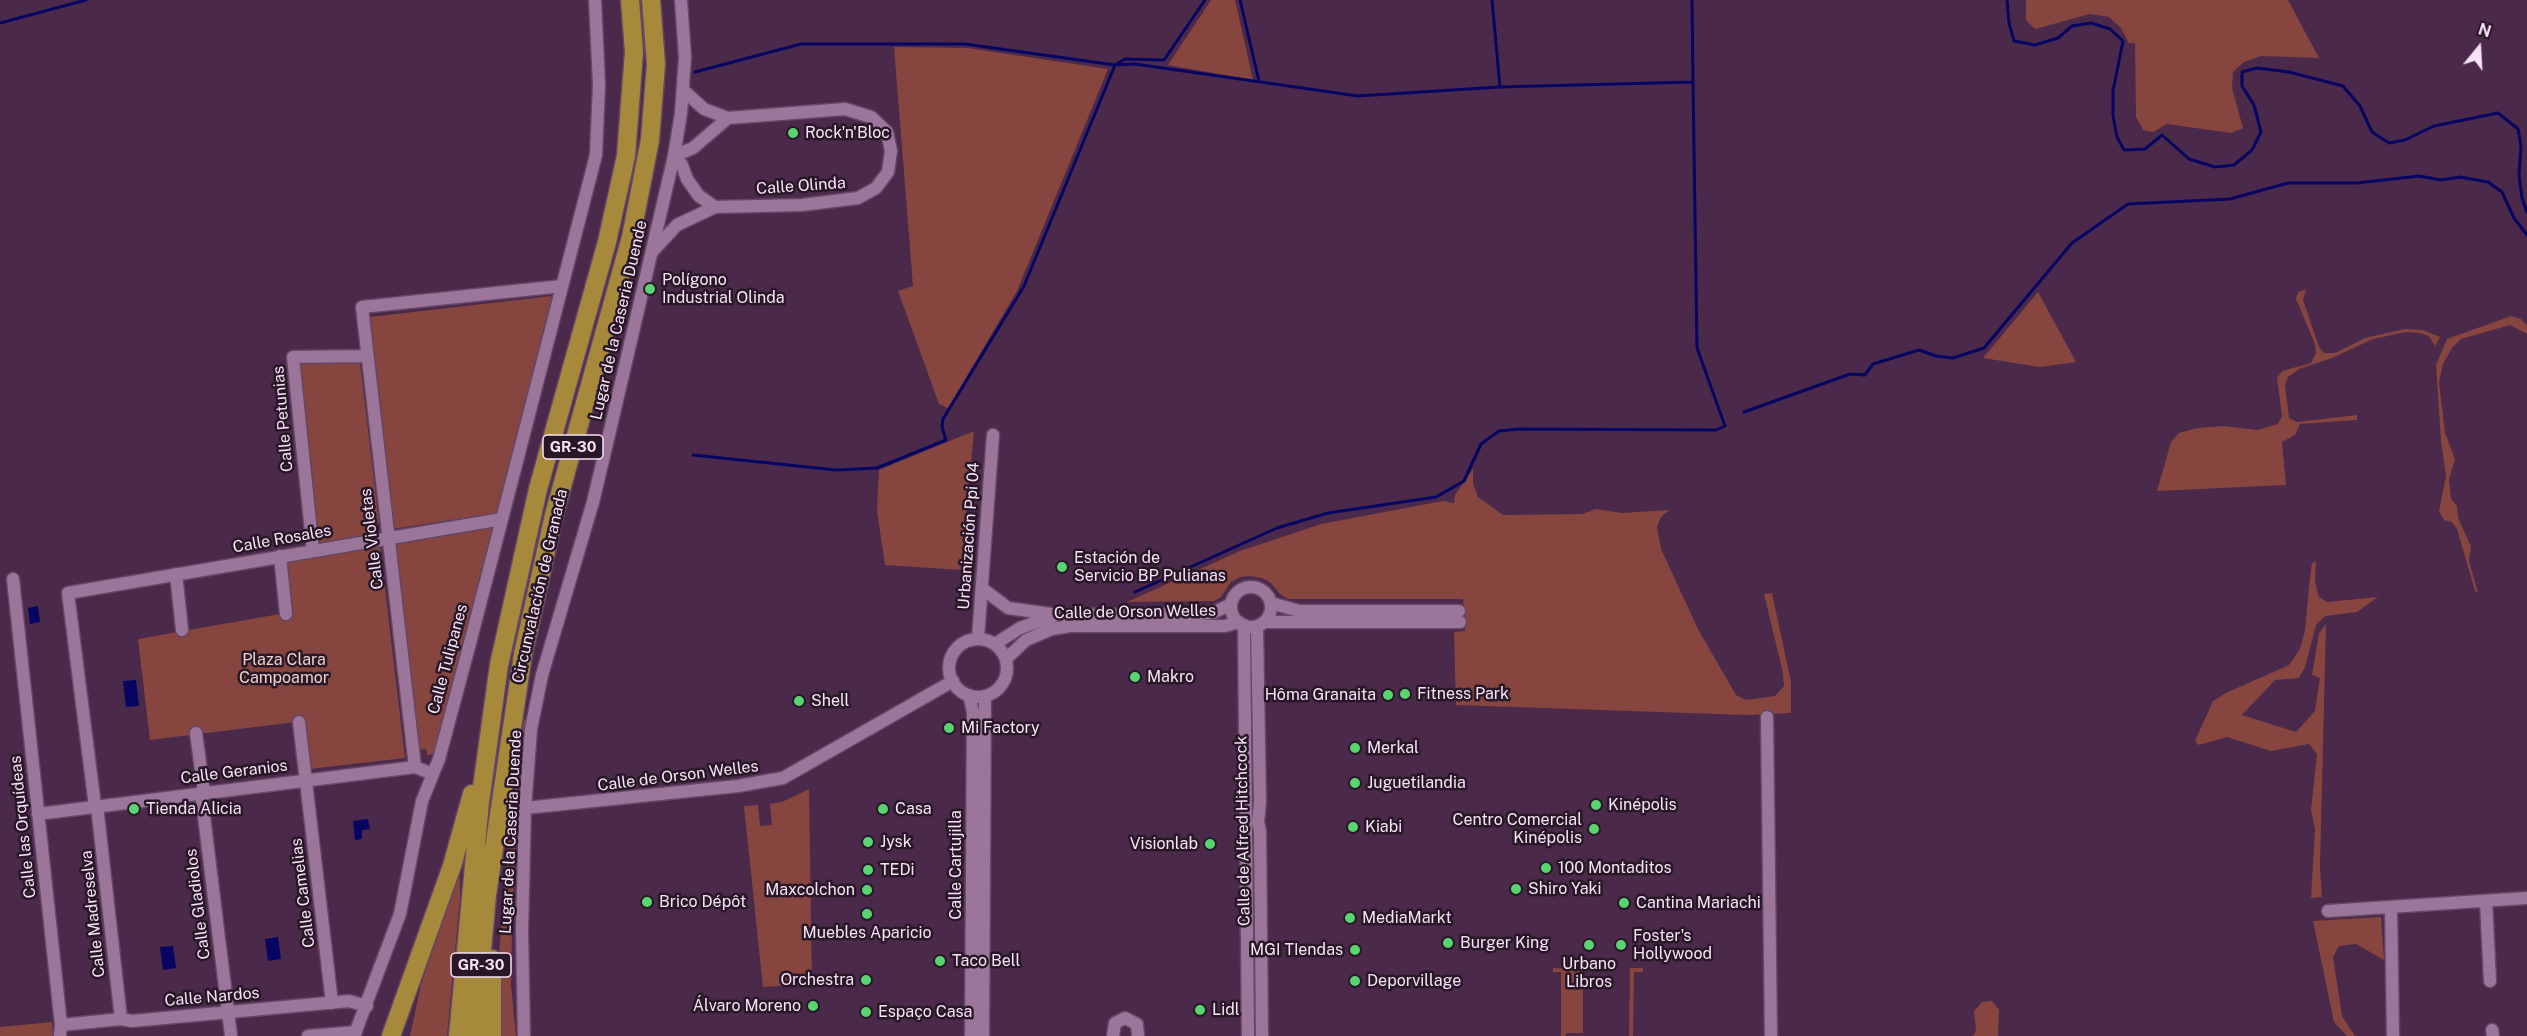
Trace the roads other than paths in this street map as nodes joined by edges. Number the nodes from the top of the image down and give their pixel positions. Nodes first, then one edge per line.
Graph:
1 (595, 0) edge
2 (630, 0) edge
3 (651, 0) edge
4 (681, 0) edge
5 (683, 90) junction
6 (728, 118) junction
7 (674, 156) junction
8 (715, 207) junction
9 (651, 254) junction
10 (562, 286) junction
11 (368, 356) junction
12 (993, 435) dead end
13 (502, 519) junction
14 (388, 537) junction
15 (313, 550) junction
16 (280, 556) junction
17 (176, 574) junction
18 (13, 579) dead end
19 (983, 589) junction
20 (68, 593) joint
21 (1271, 603) junction
22 (1232, 604) junction
23 (286, 614) dead end
24 (1056, 615) junction
25 (1443, 616) junction
26 (1459, 617) dead end
27 (1242, 624) junction
28 (1261, 624) junction
29 (182, 630) dead end
30 (978, 638) junction
31 (995, 644) junction
32 (1006, 659) junction
33 (953, 681) junction
34 (969, 695) junction
35 (985, 696) junction
36 (1767, 717) dead end
37 (299, 722) dead end
38 (196, 733) dead end
39 (487, 750) junction
40 (415, 767) junction
41 (433, 774) junction
42 (306, 780) junction
43 (202, 792) junction
44 (96, 806) junction
45 (525, 808) junction
46 (38, 814) junction
47 (487, 895) junction
48 (2527, 898) edge
49 (2486, 901) junction
50 (2391, 907) junction
51 (2328, 911) dead end
52 (2490, 981) dead end
53 (332, 1003) junction
54 (367, 1006) junction
55 (228, 1012) junction
56 (121, 1019) junction
57 (60, 1030) edge
58 (355, 1034) edge
59 (231, 1036) edge
60 (308, 1036) edge
61 (391, 1036) edge
62 (458, 1036) edge
63 (474, 1036) edge
64 (492, 1036) edge
65 (524, 1036) edge
66 (971, 1036) edge
67 (983, 1036) edge
68 (1113, 1036) edge
69 (1138, 1036) edge
70 (1248, 1036) edge
71 (1262, 1036) edge
72 (1771, 1036) edge
73 (2393, 1036) edge

1 - 10 street, Calle Tulipanes
2 - 39 highway, Circunvalación de Granada / GR-30
3 - 47 highway, Circunvalación de Granada / GR-30
4 - 5 street, Lugar de la Caseria Duende
5 - 6 street, Calle Olinda
5 - 7 street, Lugar de la Caseria Duende
6 - 7 street
6 - 8 street, Calle Olinda
7 - 8 street
7 - 9 street, Lugar de la Caseria Duende
8 - 9 street, Calle Olinda
9 - 45 street, Lugar de la Caseria Duende
10 - 11 street, Calle Violetas
10 - 13 street, Calle Tulipanes
11 - 14 street, Calle Violetas
11 - 15 street, Calle Petunias
12 - 19 street, Urbanización Ppi 04
13 - 14 street, Calle Rosales
13 - 41 street, Calle Tulipanes
14 - 15 street, Calle Rosales
14 - 40 street, Calle Violetas
15 - 16 street, Calle Rosales
16 - 17 street, Calle Rosales
16 - 23 street
17 - 20 street, Calle Rosales
17 - 29 street
18 - 46 street, Calle las Orquídeas
19 - 24 street, Calle de Orson Welles
19 - 30 street, Urbanización Ppi 04
20 - 44 street, Calle Madreselva
21 - 22 street
21 - 25 street
21 - 28 street
22 - 24 street, Calle de Orson Welles
22 - 27 street
24 - 31 street, Calle de Orson Welles
25 - 26 street
25 - 28 street
27 - 28 street
27 - 32 street, Calle de Orson Welles
27 - 70 street, Calle de Alfred Hitchcock
28 - 71 street, Calle de Alfred Hitchcock
30 - 31 street
30 - 33 street
31 - 32 street
32 - 35 street
33 - 34 street
33 - 45 street, Calle de Orson Welles
34 - 35 street
34 - 66 street, Calle Cartujilla
35 - 67 street, Calle Cartujilla
36 - 72 street
37 - 42 street
38 - 43 street
39 - 61 highway
39 - 62 highway, Circunvalación de Granada / GR-30
40 - 41 street, Calle Geranios
40 - 42 street, Calle Geranios
41 - 54 street, Calle Tulipanes
42 - 43 street, Calle Geranios
42 - 53 street, Calle Camelias
43 - 44 street, Calle Geranios
43 - 55 street, Calle Gladiolos
44 - 46 street, Calle Geranios
44 - 56 street, Calle Madreselva
45 - 65 street, Lugar de la Caseria Duende
46 - 57 street, Calle las Orquídeas
47 - 63 highway, Circunvalación de Granada / GR-30
47 - 64 highway
48 - 49 street
49 - 50 street
49 - 52 street
50 - 51 street
50 - 73 street
53 - 54 street, Calle Nardos
53 - 55 street, Calle Nardos
54 - 58 street, Calle Tulipanes
55 - 56 street, Calle Nardos
55 - 59 street, Calle Gladiolos
56 - 57 street, Calle Nardos
58 - 60 street
68 - 69 street

